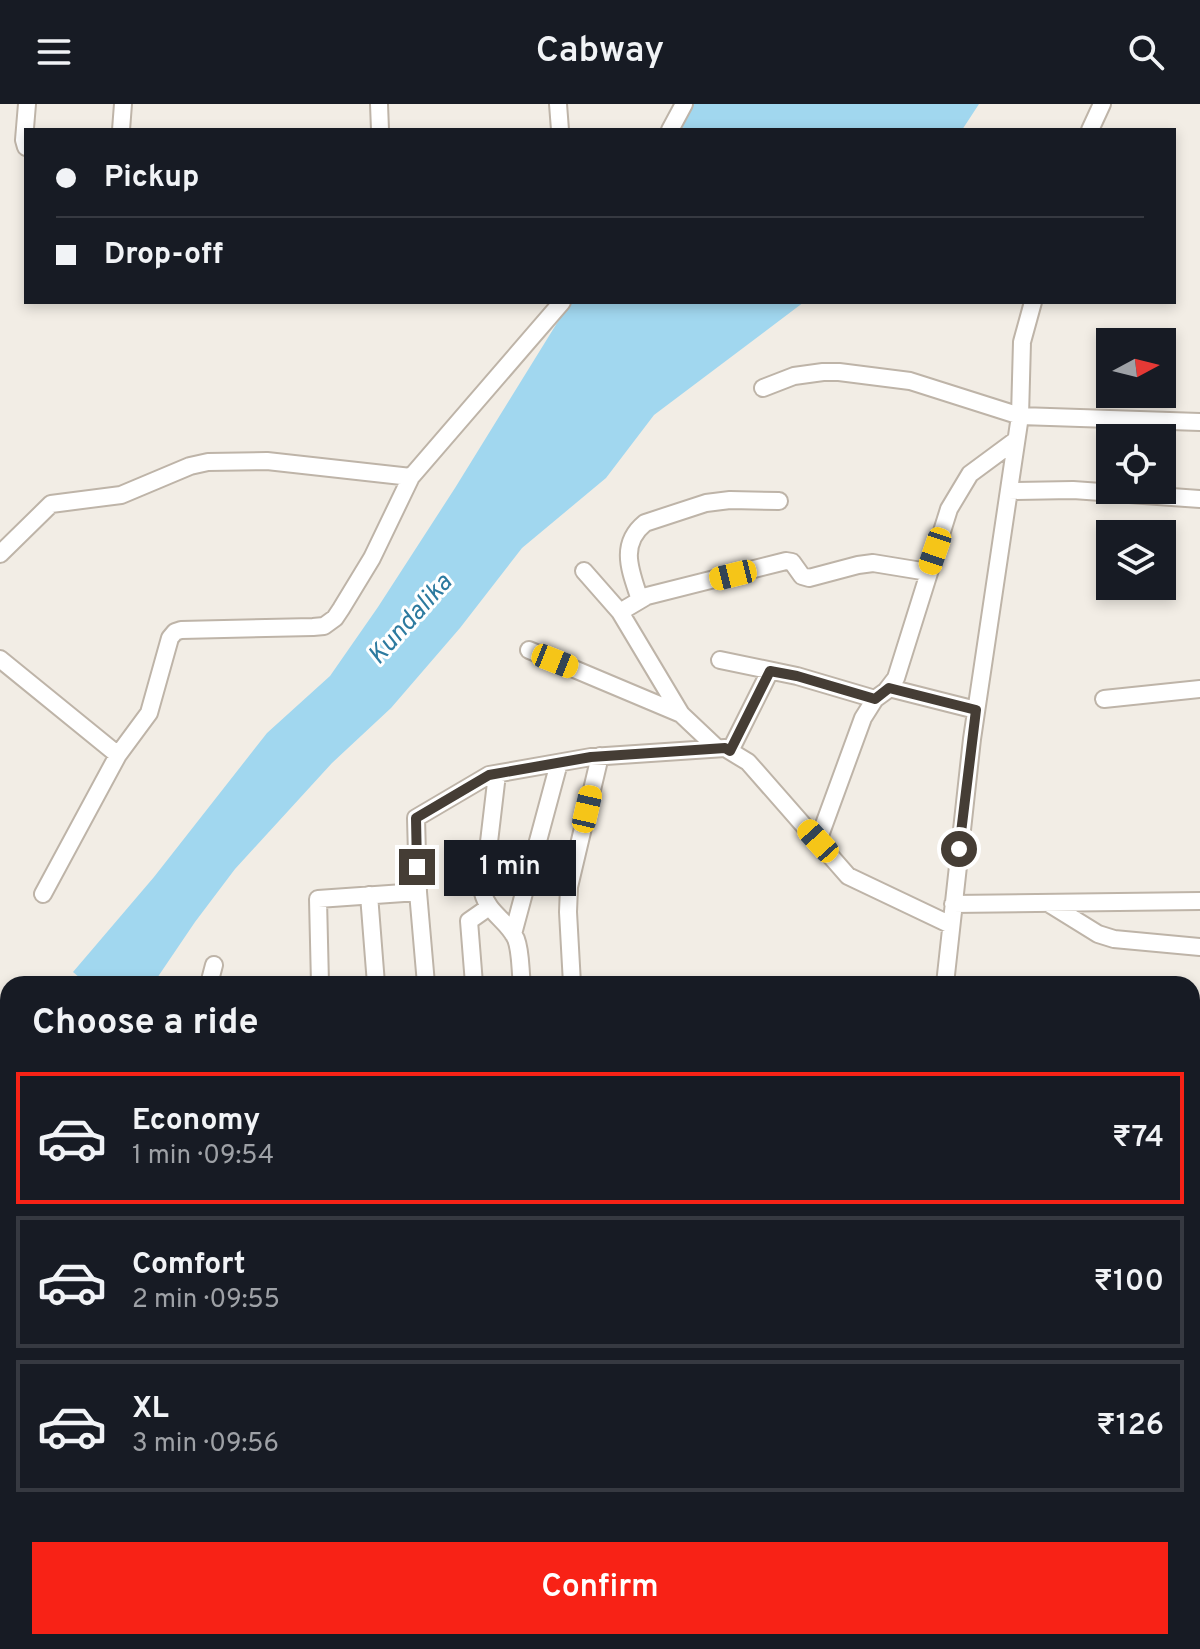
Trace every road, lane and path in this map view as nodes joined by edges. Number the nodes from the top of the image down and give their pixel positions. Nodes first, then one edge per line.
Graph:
1 (27, 104) edge
2 (123, 104) edge
3 (379, 104) edge
4 (558, 104) edge
5 (684, 104) edge
6 (1102, 104) edge
7 (25, 128) edge
8 (121, 128) edge
9 (380, 128) edge
10 (560, 128) edge
11 (671, 128) edge
12 (1091, 128) edge
13 (560, 304) edge
14 (1032, 304) edge
15 (763, 388) dead end
16 (1020, 416) junction
17 (1200, 422) edge
18 (1016, 440) junction
19 (411, 477) junction
20 (1009, 491) junction
21 (1200, 499) edge
22 (779, 501) dead end
23 (0, 554) edge
24 (584, 571) dead end
25 (928, 572) junction
26 (640, 600) junction
27 (620, 612) junction
28 (529, 650) dead end
29 (0, 659) edge
30 (720, 660) dead end
31 (770, 671) junction
32 (889, 688) junction
33 (1200, 689) edge
34 (875, 699) junction
35 (1104, 699) dead end
36 (976, 710) junction
37 (681, 714) junction
38 (724, 749) junction
39 (118, 755) junction
40 (600, 756) junction
41 (559, 763) junction
42 (497, 774) junction
43 (818, 841) junction
44 (418, 892) junction
45 (43, 894) dead end
46 (369, 895) junction
47 (1200, 901) edge
48 (1048, 903) junction
49 (953, 904) junction
50 (489, 907) junction
51 (951, 925) junction
52 (513, 934) junction
53 (1200, 947) edge
54 (214, 965) dead end
55 (211, 976) edge
56 (320, 976) edge
57 (375, 976) edge
58 (425, 976) edge
59 (473, 976) edge
60 (521, 976) edge
61 (572, 976) edge
62 (946, 976) edge

1 - 7 street
2 - 8 street
3 - 9 street
4 - 10 street
5 - 11 street
6 - 12 street
13 - 19 street
14 - 16 street
15 - 16 street
16 - 17 street
16 - 18 street
18 - 20 street
18 - 25 street
19 - 23 street
19 - 39 street
20 - 21 street
20 - 36 street
22 - 26 street
24 - 27 street
25 - 26 street
25 - 32 street
26 - 27 street
27 - 37 street
28 - 37 street
29 - 39 street
30 - 31 street
31 - 34 street
31 - 38 street
32 - 34 street
32 - 36 street
33 - 35 street
34 - 43 street
36 - 49 street
37 - 38 street
38 - 40 street
38 - 43 street
39 - 45 street
40 - 41 street
40 - 61 street
41 - 42 street
41 - 52 street
42 - 44 street
42 - 50 street
43 - 51 street
44 - 46 street
44 - 58 street
46 - 56 street
46 - 57 street
47 - 48 street
48 - 49 street
48 - 53 street
49 - 51 street
50 - 52 street
50 - 59 street
51 - 62 street
52 - 60 street
54 - 55 street

